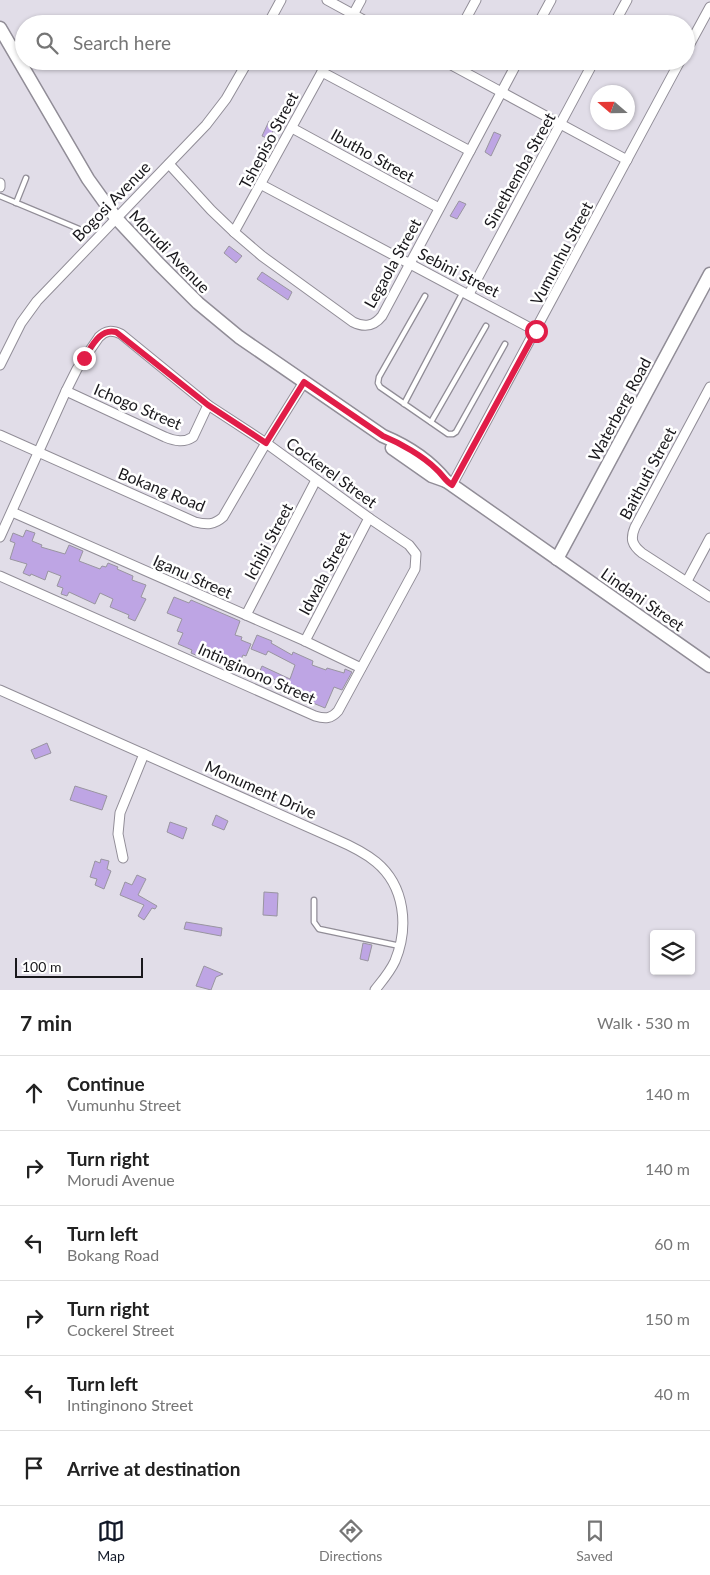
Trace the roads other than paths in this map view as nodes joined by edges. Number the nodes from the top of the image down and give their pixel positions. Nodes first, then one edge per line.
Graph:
1 (281, 0) edge
2 (327, 0) edge
3 (361, 0) edge
4 (551, 0) edge
5 (627, 0) edge
6 (472, 1) edge
7 (710, 7) edge
8 (353, 14) joint
9 (273, 15) edge
10 (467, 15) edge
11 (543, 15) edge
12 (619, 15) edge
13 (0, 28) edge
14 (695, 34) edge
15 (15, 54) edge
16 (24, 70) edge
17 (243, 70) edge
18 (460, 70) edge
19 (513, 70) edge
20 (589, 70) edge
21 (675, 70) edge
22 (322, 72) joint
23 (501, 94) junction
24 (560, 125) junction
25 (292, 128) junction
26 (470, 151) junction
27 (627, 160) junction
28 (169, 164) junction
29 (26, 178) dead end
30 (0, 183) edge
31 (262, 184) junction
32 (0, 187) edge
33 (0, 196) edge
34 (16, 203) junction
35 (439, 208) junction
36 (116, 218) junction
37 (79, 229) dead end
38 (234, 232) junction
39 (409, 264) junction
40 (710, 274) edge
41 (466, 292) junction
42 (425, 296) dead end
43 (486, 326) dead end
44 (536, 331) junction
45 (506, 344) dead end
46 (0, 366) edge
47 (304, 382) junction
48 (710, 387) edge
49 (66, 391) junction
50 (404, 404) junction
51 (208, 405) junction
52 (431, 422) junction
53 (0, 435) edge
54 (266, 443) junction
55 (38, 452) junction
56 (316, 480) junction
57 (449, 483) junction
58 (12, 512) junction
59 (369, 518) junction
60 (0, 537) edge
61 (710, 538) edge
62 (416, 554) joint
63 (557, 559) junction
64 (0, 576) edge
65 (687, 582) junction
66 (710, 597) edge
67 (246, 615) junction
68 (305, 641) junction
69 (710, 666) edge
70 (361, 668) junction
71 (0, 690) edge
72 (144, 754) junction
73 (123, 858) dead end
74 (314, 900) dead end
75 (400, 946) junction
76 (375, 990) edge

1 - 9 street
2 - 8 street
3 - 8 street
4 - 11 street
5 - 12 street
6 - 10 street
7 - 14 street
13 - 15 street, Morudi Avenue
16 - 36 street, Morudi Avenue
17 - 28 street, Bogosi Avenue
18 - 23 street
19 - 23 street, Legaola Street
20 - 24 street, Sinethemba Street
21 - 27 street, Vumunhu Street
22 - 25 street, Tshepiso Street
22 - 26 street
23 - 24 street
23 - 26 street, Legaola Street
24 - 27 street
24 - 41 street, Sinethemba Street
25 - 31 street, Tshepiso Street
25 - 35 street, Ibutho Street
26 - 35 street, Legaola Street
27 - 44 street, Vumunhu Street
28 - 36 street, Bogosi Avenue
28 - 38 street, Legaola Street
29 - 34 lane
30 - 32 street
31 - 38 street, Tshepiso Street
31 - 39 street, Sebini Street
33 - 34 lane
34 - 37 lane
35 - 39 street, Legaola Street
36 - 46 street, Bogosi Avenue
36 - 47 street, Morudi Avenue
38 - 39 street, Legaola Street
39 - 41 street, Sebini Street
40 - 63 street, Waterberg Road
41 - 44 street, Sebini Street
41 - 50 lane
42 - 50 lane
43 - 52 lane
44 - 57 street, Vumunhu Street
45 - 52 lane
47 - 54 street, Bokang Road
47 - 57 street, Morudi Avenue
48 - 65 street, Baithuti Street
49 - 51 street, Ichogo Street
49 - 51 street, Cockerel Street
49 - 55 street
50 - 52 lane
51 - 54 street, Cockerel Street
53 - 55 street, Bokang Road
54 - 55 street, Bokang Road
54 - 56 street, Cockerel Street
55 - 58 street
56 - 59 street, Cockerel Street
56 - 67 street, Ichibi Street
57 - 63 street, Morudi Avenue
58 - 60 street
58 - 67 street, Iganu Street
59 - 62 street, Cockerel Street
59 - 68 street, Idwala Street
61 - 65 street
62 - 70 street, Intinginono Street
63 - 69 street, Lindani Street
64 - 70 street, Intinginono Street
65 - 66 street, Baithuti Street
67 - 68 street, Iganu Street
68 - 70 street, Iganu Street
71 - 72 street, Monument Drive
72 - 73 street
72 - 75 street, Monument Drive
74 - 75 lane
75 - 76 street, Monument Drive

